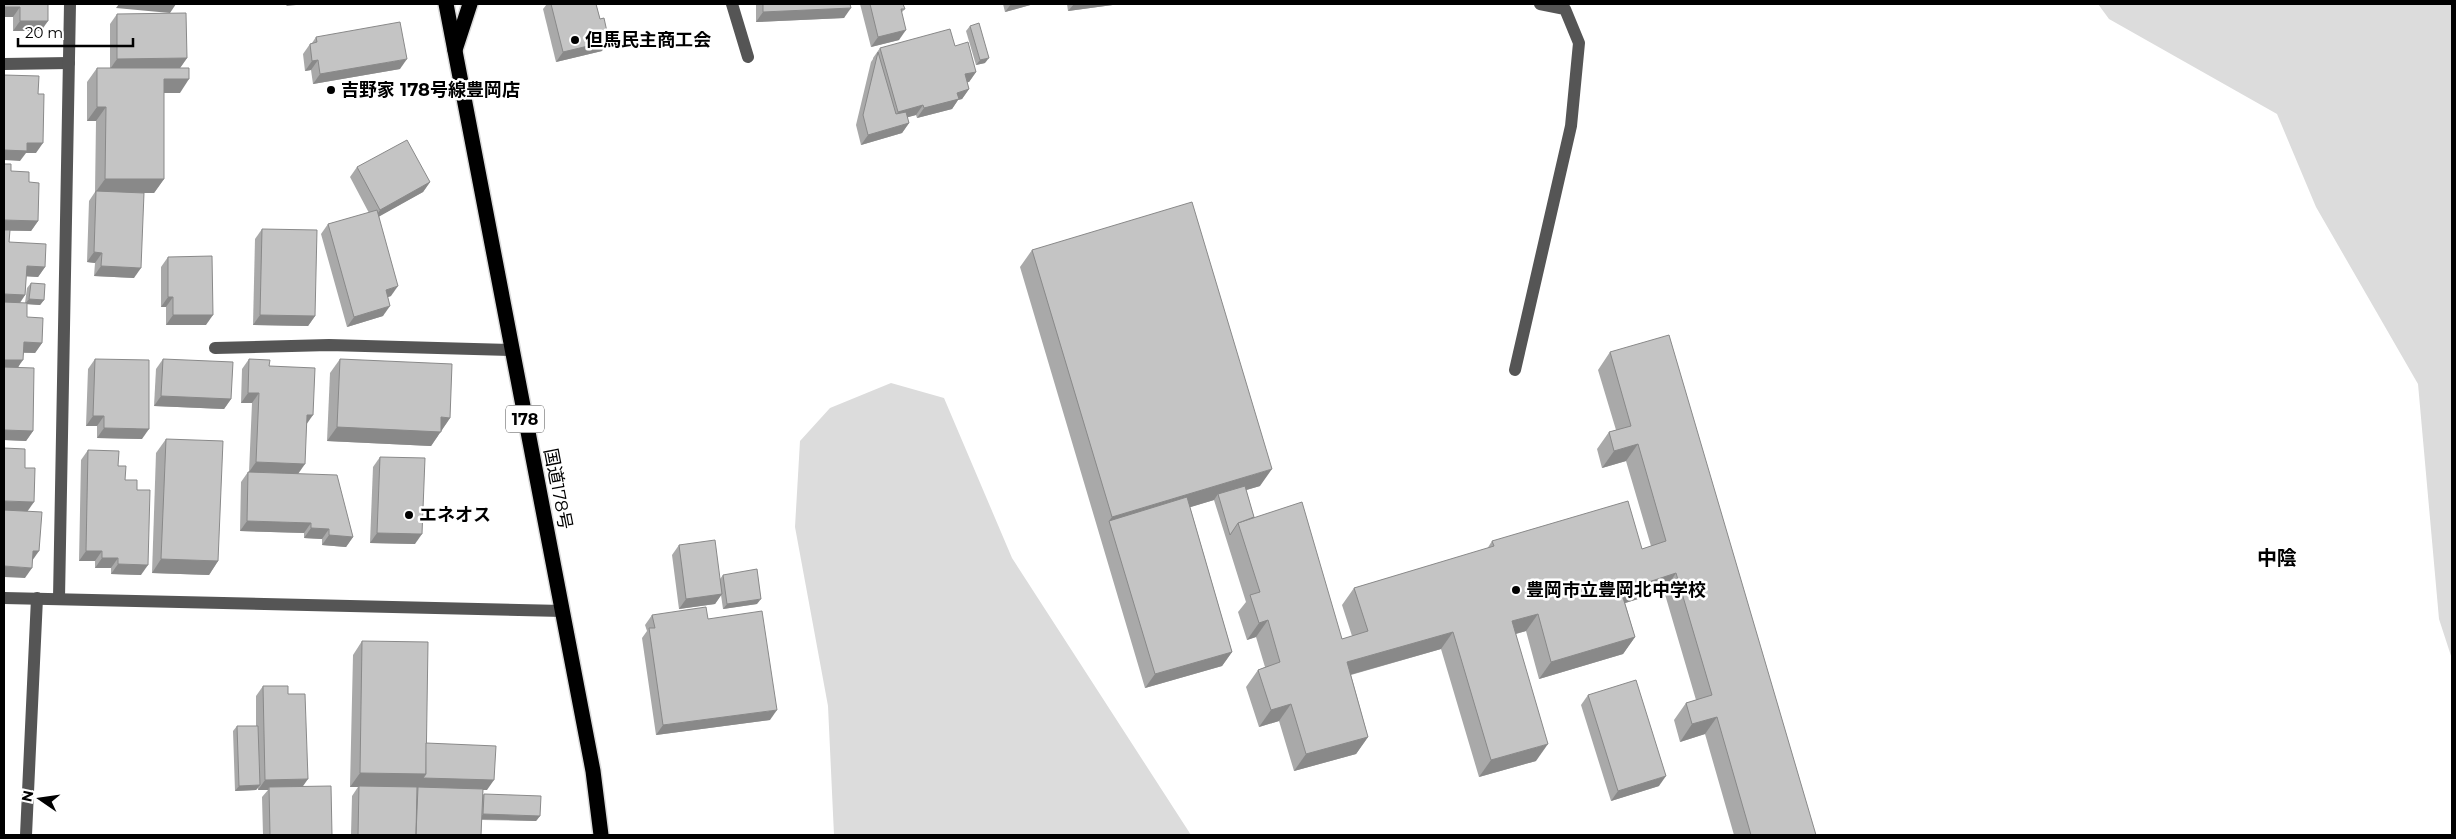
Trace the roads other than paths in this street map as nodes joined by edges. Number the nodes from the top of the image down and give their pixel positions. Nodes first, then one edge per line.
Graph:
1 (70, 4) edge
2 (446, 4) edge
3 (470, 4) edge
4 (732, 4) edge
5 (1540, 4) edge
6 (454, 52) junction
7 (748, 56) dead end
8 (69, 63) junction
9 (4, 64) edge
10 (215, 348) dead end
11 (512, 350) junction
12 (1515, 370) dead end
13 (4, 598) edge
14 (37, 598) junction
15 (59, 598) junction
16 (563, 610) junction
17 (26, 835) edge
18 (601, 835) edge

1 - 8 street
2 - 6 highway, 国道178号 / 178
3 - 6 highway
4 - 7 street
5 - 12 street
6 - 11 highway, 国道178号 / 178
8 - 9 street
8 - 15 street
10 - 11 street
11 - 16 highway, 国道178号 / 178
13 - 14 street
14 - 15 street
14 - 17 street
15 - 16 street
16 - 18 highway, 国道178号 / 178

